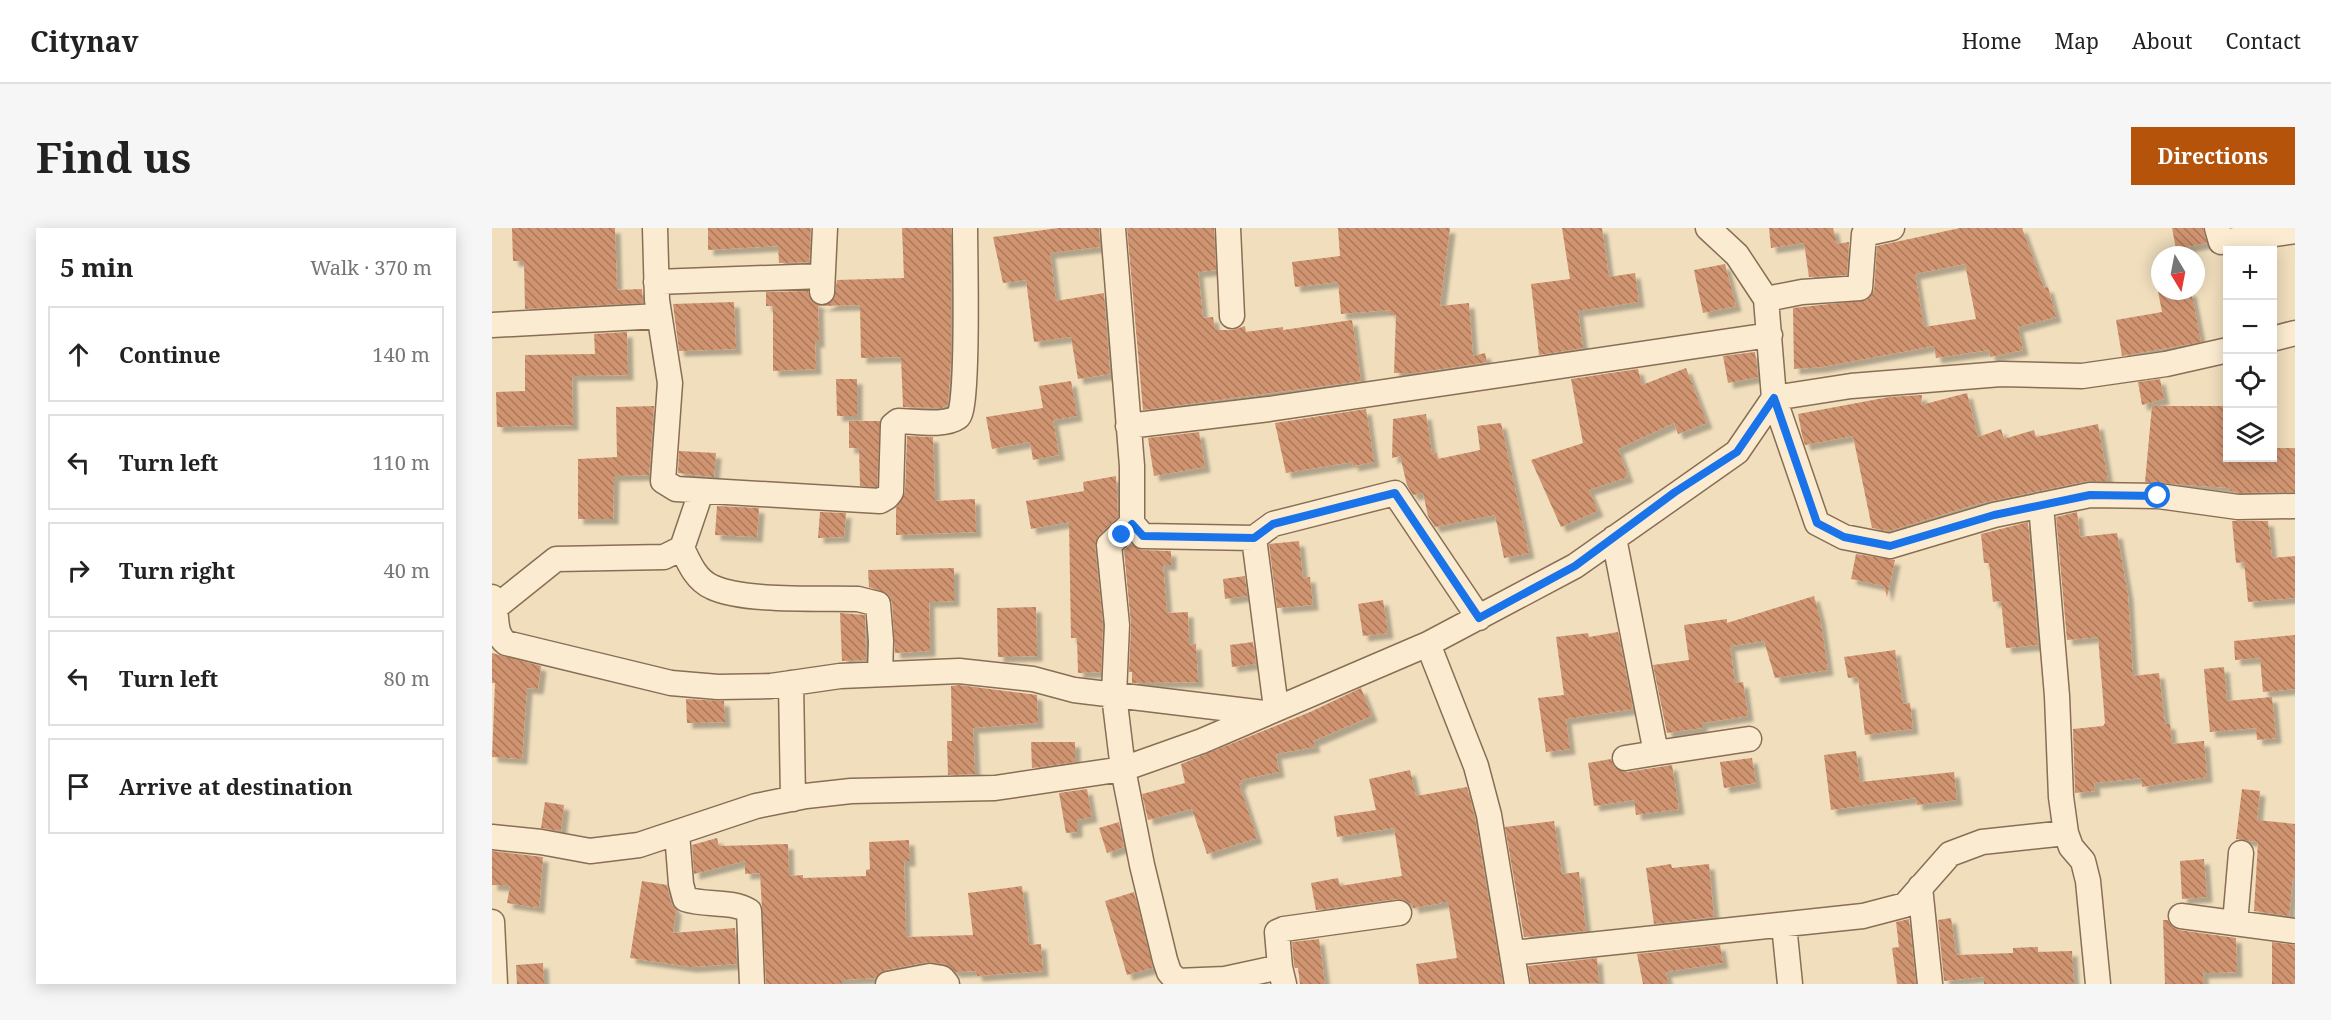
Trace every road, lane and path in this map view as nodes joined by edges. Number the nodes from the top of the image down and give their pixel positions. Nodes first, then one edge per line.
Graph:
1 (655, 228) edge
2 (825, 228) edge
3 (965, 228) edge
4 (1113, 228) edge
5 (1228, 228) edge
6 (1708, 228) edge
7 (1892, 228) edge
8 (2217, 228) edge
9 (2295, 231) edge
10 (656, 282) junction
11 (1766, 299) junction
12 (659, 316) junction
13 (1232, 316) dead end
14 (492, 325) edge
15 (2295, 333) edge
16 (1770, 335) junction
17 (2277, 338) edge
18 (2223, 351) edge
19 (1774, 398) junction
20 (1128, 426) junction
21 (701, 492) junction
22 (2041, 505) junction
23 (2295, 506) edge
24 (1132, 524) junction
25 (1254, 538) junction
26 (1614, 538) junction
27 (682, 548) junction
28 (494, 602) edge
29 (1479, 618) junction
30 (1428, 644) junction
31 (880, 673) junction
32 (791, 683) junction
33 (1114, 695) junction
34 (1270, 711) junction
35 (1749, 739) dead end
36 (1656, 753) junction
37 (1625, 758) dead end
38 (1123, 769) junction
39 (793, 799) junction
40 (676, 833) junction
41 (2066, 833) junction
42 (492, 837) edge
43 (2241, 854) dead end
44 (1920, 887) junction
45 (1399, 913) dead end
46 (2181, 916) dead end
47 (492, 922) edge
48 (2235, 923) junction
49 (1784, 925) junction
50 (2295, 931) edge
51 (1512, 953) junction
52 (1282, 975) edge
53 (495, 984) edge
54 (752, 984) edge
55 (888, 984) edge
56 (946, 984) edge
57 (1517, 984) edge
58 (1790, 984) edge
59 (1930, 984) edge
60 (2098, 984) edge

1 - 10 street
2 - 10 street
3 - 21 street
4 - 20 street
5 - 13 street
6 - 11 street
7 - 11 street
8 - 9 street
10 - 12 street
11 - 16 street
12 - 14 street
12 - 21 street
15 - 17 street
16 - 19 street
16 - 20 street
18 - 19 street
19 - 22 street
19 - 26 street
20 - 24 street
21 - 27 street
22 - 23 street
22 - 41 street
24 - 25 street
24 - 33 street
25 - 29 street
25 - 34 street
26 - 29 street
26 - 36 street
27 - 28 street
27 - 31 street
28 - 32 street
29 - 30 street
30 - 34 street
30 - 51 street
31 - 32 street
31 - 33 street
32 - 39 street
33 - 34 street
33 - 38 street
34 - 38 street
35 - 36 street
36 - 37 street
38 - 39 street
38 - 52 street
39 - 40 street
40 - 42 street
40 - 54 street
41 - 44 street
41 - 60 street
43 - 48 street
44 - 49 street
44 - 59 street
45 - 52 street
46 - 48 street
47 - 53 street
48 - 50 street
49 - 51 street
49 - 58 street
51 - 57 street
55 - 56 street

